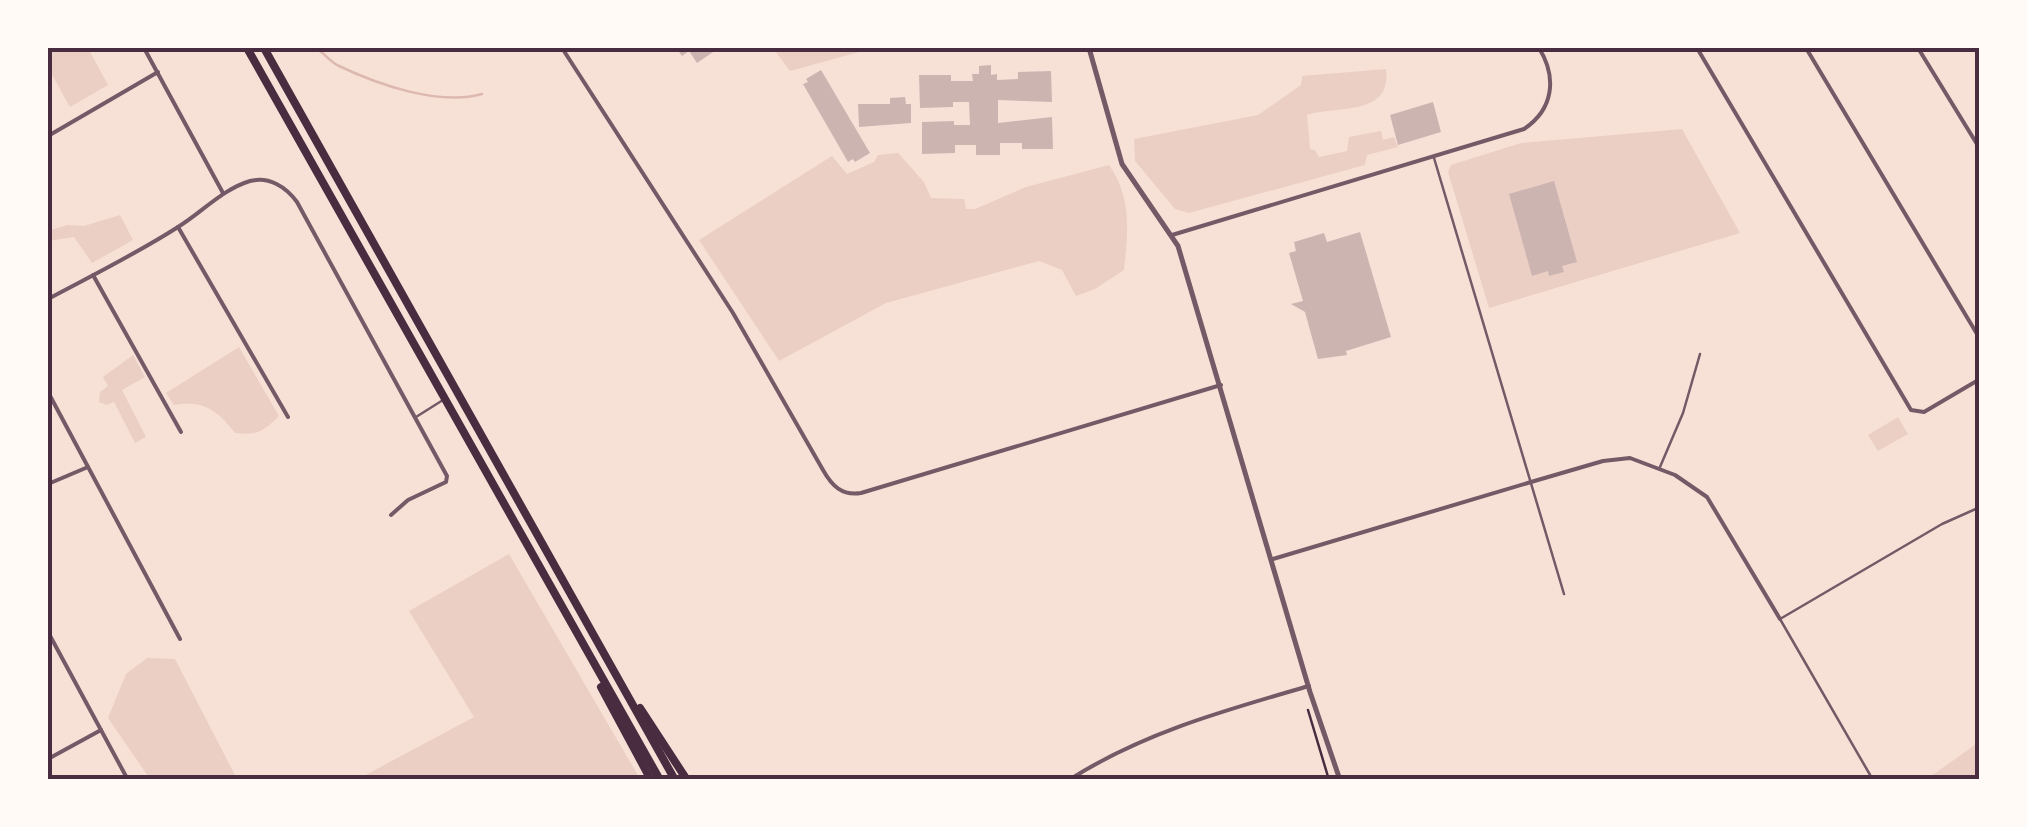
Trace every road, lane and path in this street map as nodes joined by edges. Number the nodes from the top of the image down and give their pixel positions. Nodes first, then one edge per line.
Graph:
1 (144, 48) edge
2 (247, 48) edge
3 (264, 48) edge
4 (562, 48) edge
5 (1089, 48) edge
6 (1538, 48) edge
7 (1697, 48) edge
8 (1806, 48) edge
9 (1918, 48) edge
10 (158, 72) junction
11 (48, 136) edge
12 (1980, 150) edge
13 (1433, 156) junction
14 (224, 194) junction
15 (178, 227) junction
16 (1172, 234) junction
17 (93, 275) junction
18 (48, 299) edge
19 (1980, 339) edge
20 (1700, 354) dead end
21 (1980, 379) edge
22 (1221, 385) junction
23 (48, 392) edge
24 (444, 400) junction
25 (288, 417) dead end
26 (416, 418) junction
27 (181, 432) dead end
28 (88, 467) junction
29 (1660, 468) junction
30 (1531, 482) junction
31 (48, 484) edge
32 (1980, 506) edge
33 (390, 515) dead end
34 (1273, 559) junction
35 (544, 576) junction
36 (1564, 594) dead end
37 (1780, 618) junction
38 (48, 632) edge
39 (180, 639) dead end
40 (606, 656) junction
41 (1309, 686) junction
42 (101, 730) junction
43 (48, 759) edge
44 (128, 780) edge
45 (651, 780) edge
46 (660, 780) edge
47 (675, 780) edge
48 (687, 780) edge
49 (1069, 780) edge
50 (1340, 780) edge
51 (1873, 780) edge

1 - 10 street
2 - 24 highway
3 - 40 highway
4 - 22 street
5 - 16 street
6 - 13 street
7 - 21 street
8 - 19 street
9 - 12 street
10 - 11 street
10 - 14 street
13 - 16 street
13 - 30 lane
14 - 15 street
14 - 26 street
15 - 17 street
15 - 25 street
16 - 22 street
17 - 18 street
17 - 27 street
20 - 29 lane
22 - 34 street
23 - 28 street
24 - 26 lane
24 - 35 highway
26 - 33 street
28 - 31 street
28 - 39 street
29 - 30 street
29 - 37 street
30 - 34 street
30 - 36 lane
32 - 37 lane
34 - 41 street
35 - 45 highway
35 - 46 highway
37 - 51 lane
38 - 42 street
40 - 47 highway
40 - 48 highway
41 - 49 street
41 - 50 street
42 - 43 street
42 - 44 street

